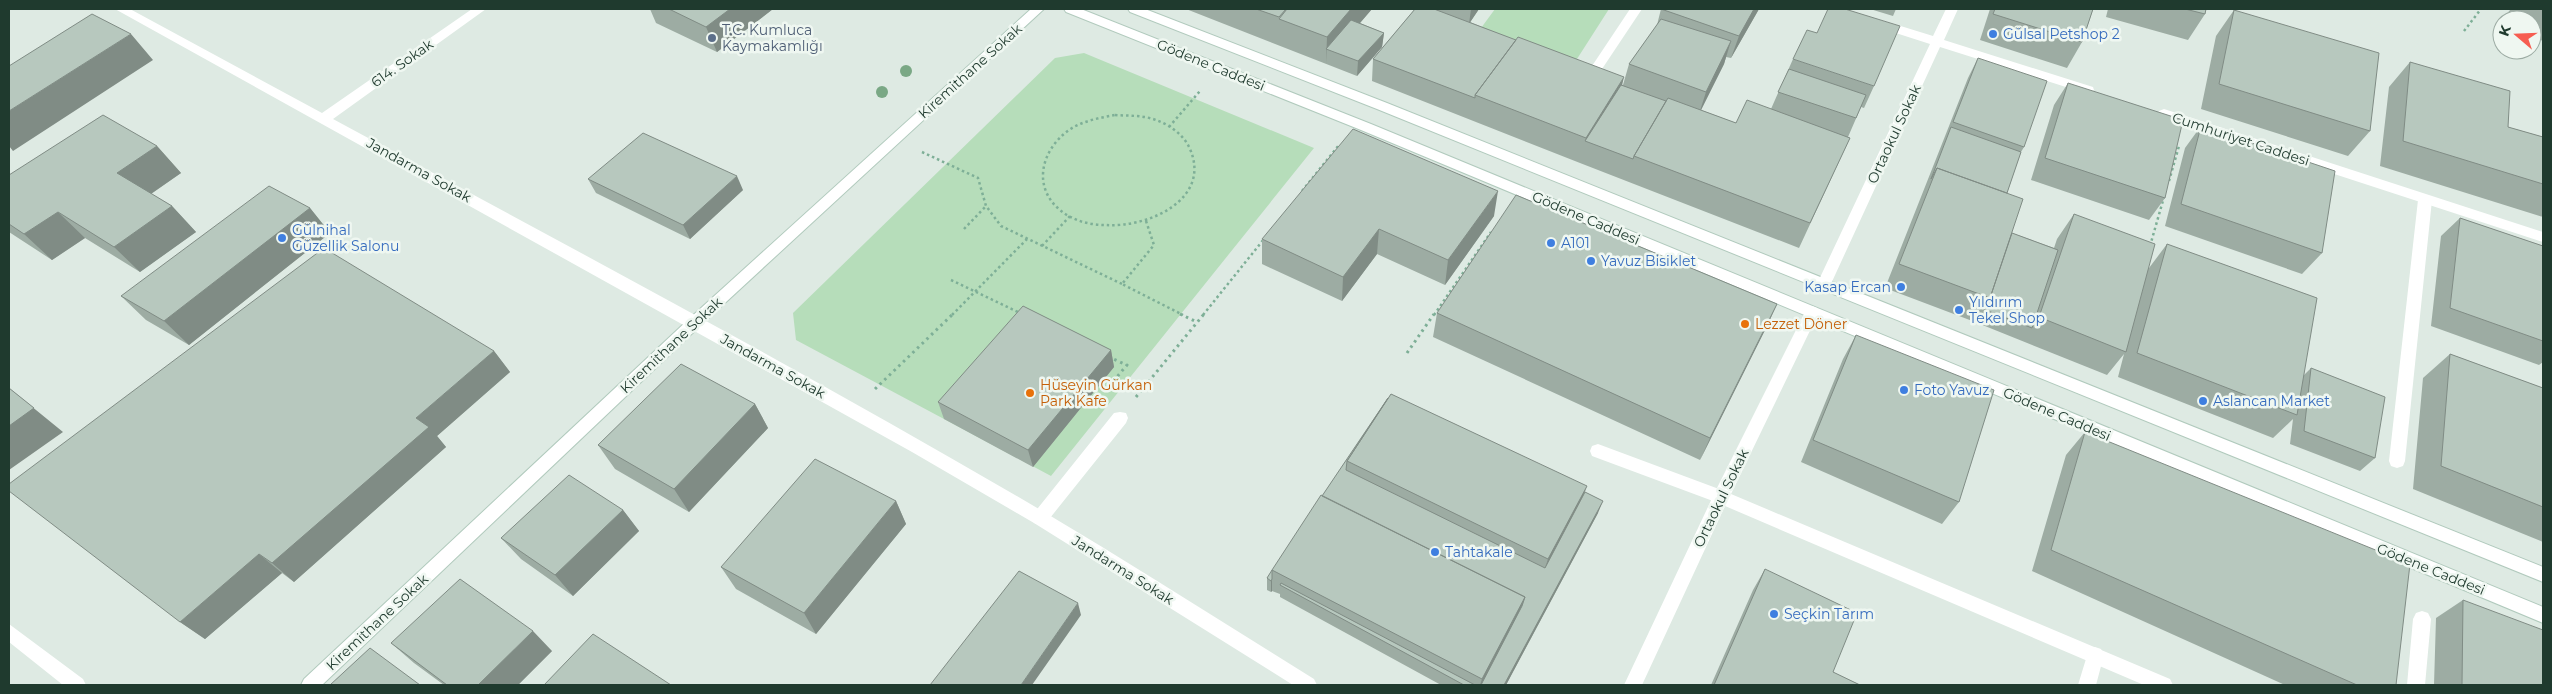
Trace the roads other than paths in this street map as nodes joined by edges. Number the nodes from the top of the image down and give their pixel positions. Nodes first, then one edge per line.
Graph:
1 (121, 9) edge
2 (480, 9) edge
3 (1038, 9) edge
4 (1070, 9) edge
5 (1134, 9) edge
6 (1636, 9) edge
7 (1952, 9) edge
8 (1862, 18) edge
9 (1938, 42) junction
10 (1598, 66) edge
11 (2103, 95) edge
12 (2149, 109) edge
13 (324, 118) junction
14 (2425, 200) junction
15 (2543, 238) edge
16 (1823, 286) junction
17 (1812, 312) junction
18 (695, 322) junction
19 (1120, 418) road end
20 (1598, 451) dead end
21 (2397, 461) dead end
22 (1721, 497) junction
23 (1040, 518) junction
24 (2543, 575) edge
25 (2543, 615) edge
26 (2422, 619) dead end
27 (9, 632) edge
28 (2095, 655) junction
29 (77, 685) edge
30 (310, 685) edge
31 (1308, 685) edge
32 (1633, 685) edge
33 (2087, 685) edge
34 (2164, 685) edge
35 (2416, 685) edge

1 - 13 street, Jandarma Sokak
2 - 13 street, 614. Sokak
3 - 18 street, Kiremithane Sokak
4 - 17 street, Gödene Caddesi
5 - 16 street, Gödene Caddesi
6 - 10 street
7 - 9 street, Ortaokul Sokak
8 - 9 street
9 - 11 street
9 - 16 street, Ortaokul Sokak
12 - 14 street, Cumhuriyet Caddesi
13 - 18 street, Jandarma Sokak
14 - 15 street, Cumhuriyet Caddesi
14 - 21 street
16 - 24 street, Gödene Caddesi
17 - 22 street, Ortaokul Sokak
17 - 25 street, Gödene Caddesi
18 - 23 street, Jandarma Sokak
18 - 30 street, Kiremithane Sokak
19 - 23 street
20 - 22 street
22 - 28 street
22 - 32 street, Ortaokul Sokak
23 - 31 street, Jandarma Sokak
26 - 35 street
27 - 29 street
28 - 33 street
28 - 34 street

